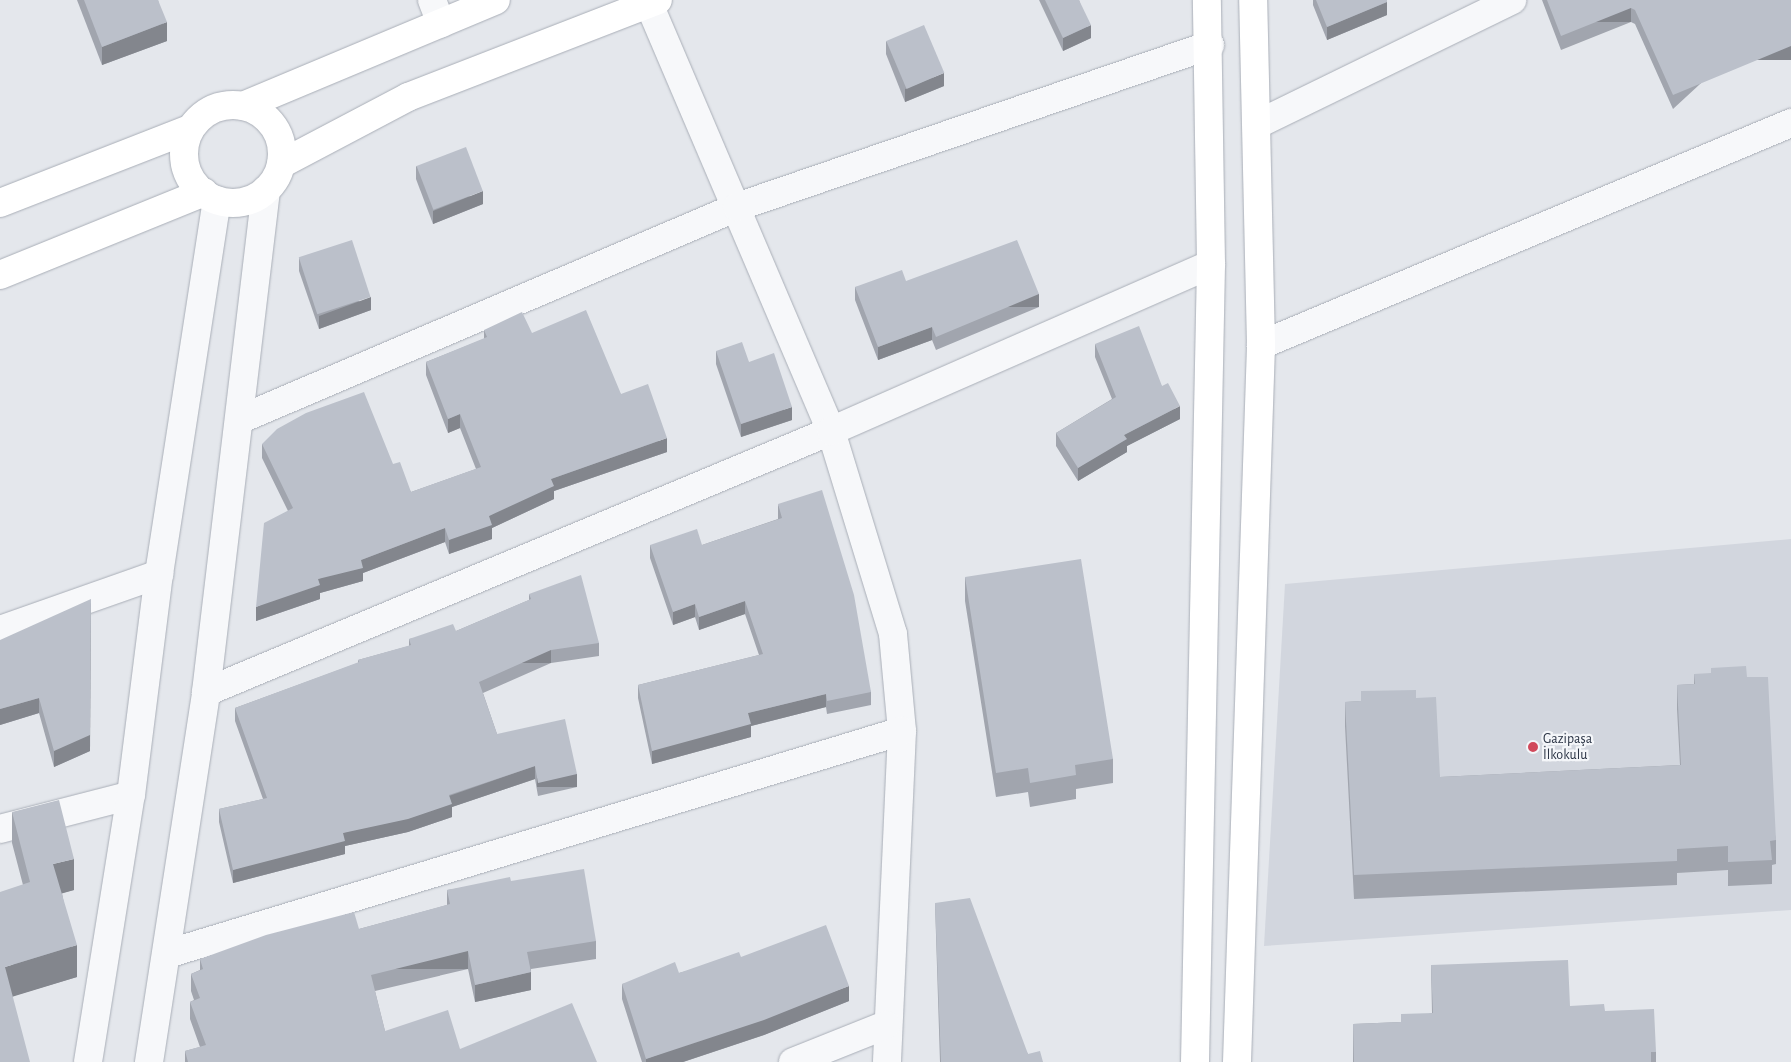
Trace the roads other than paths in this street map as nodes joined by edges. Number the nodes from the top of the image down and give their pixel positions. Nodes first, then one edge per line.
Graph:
1 (496, 0) edge
2 (1207, 0) edge
3 (1253, 0) edge
4 (1512, 0) edge
5 (654, 2) edge
6 (437, 11) edge
7 (1210, 45) junction
8 (243, 106) junction
9 (1791, 122) edge
10 (1258, 124) junction
11 (190, 129) junction
12 (281, 164) junction
13 (266, 190) junction
14 (210, 196) junction
15 (0, 202) edge
16 (737, 207) junction
17 (1211, 264) junction
18 (0, 274) edge
19 (1261, 345) junction
20 (241, 419) junction
21 (831, 431) junction
22 (159, 574) junction
23 (0, 630) edge
24 (206, 692) junction
25 (902, 732) junction
26 (131, 795) junction
27 (0, 828) edge
28 (167, 954) junction
29 (886, 1025) junction
30 (88, 1062) edge
31 (149, 1062) edge
32 (793, 1062) edge
33 (887, 1062) edge
34 (1195, 1062) edge
35 (1237, 1062) edge

1 - 6 main road
2 - 7 main road
3 - 10 main road
4 - 10 street
5 - 12 main road
5 - 16 street
6 - 8 main road
7 - 16 street
7 - 17 main road
8 - 11 main road
8 - 12 main road
9 - 19 street
10 - 19 main road
11 - 14 main road
11 - 15 main road
12 - 13 main road
13 - 14 main road
13 - 20 street
14 - 18 main road
14 - 22 street
16 - 20 street
16 - 21 street
17 - 21 street
17 - 34 main road
19 - 35 main road
20 - 24 street
21 - 24 street
21 - 25 street
22 - 23 street
22 - 26 street
24 - 28 street
25 - 28 street
25 - 29 street
26 - 27 street
26 - 30 street
28 - 31 street
29 - 32 street
29 - 33 street

